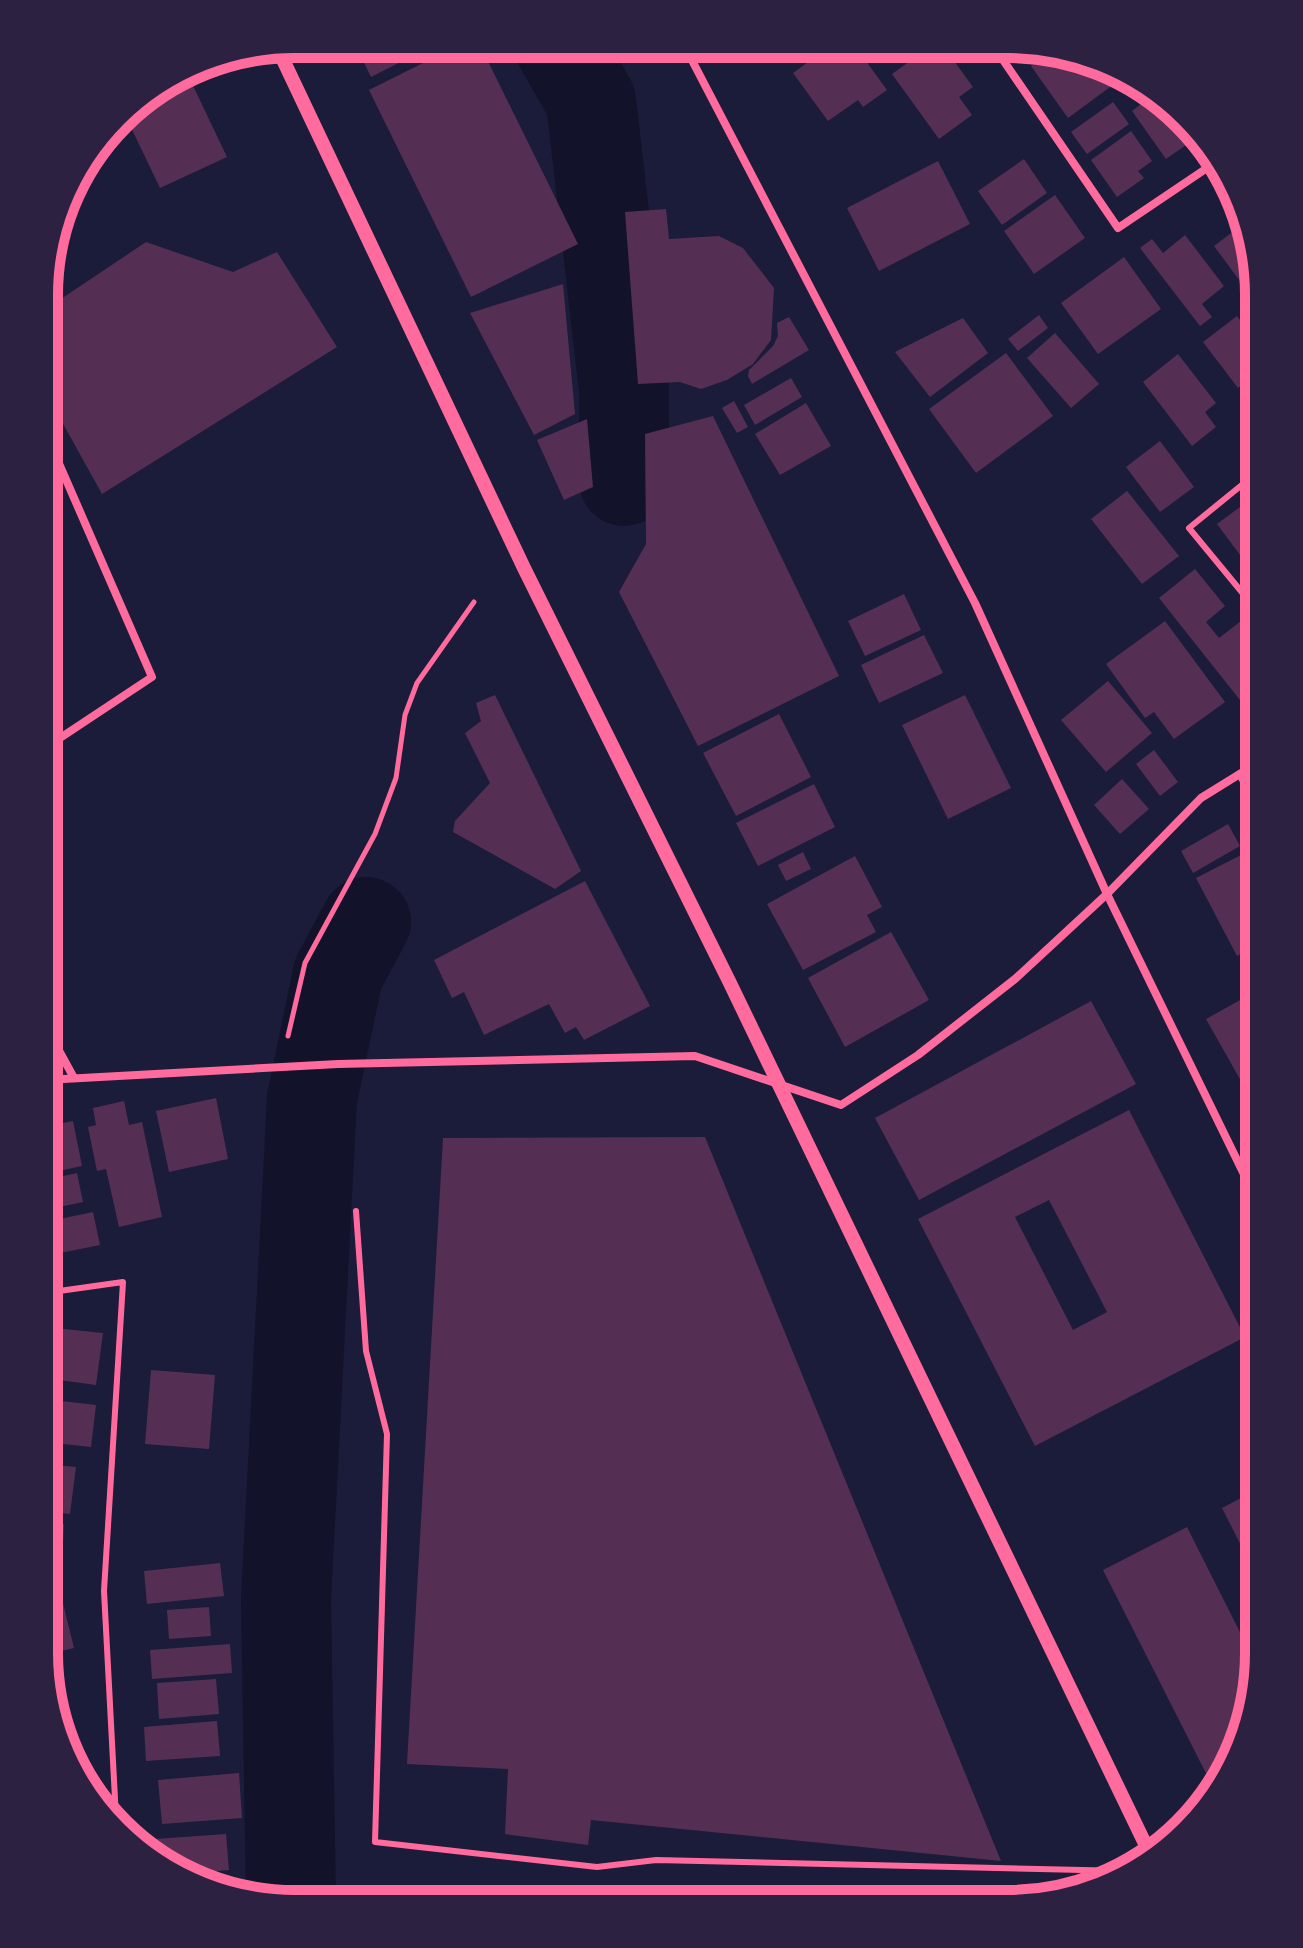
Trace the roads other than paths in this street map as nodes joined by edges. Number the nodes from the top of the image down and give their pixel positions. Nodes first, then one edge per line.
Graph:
1 (691, 58) edge
2 (1002, 58) edge
3 (283, 59) edge
4 (1207, 168) edge
5 (58, 461) edge
6 (1245, 483) edge
7 (1245, 596) edge
8 (58, 739) edge
9 (1245, 771) edge
10 (1240, 774) junction
11 (1245, 783) edge
12 (1107, 894) junction
13 (58, 1049) edge
14 (74, 1078) junction
15 (58, 1079) edge
16 (779, 1083) junction
17 (1244, 1175) edge
18 (356, 1211) dead end
19 (58, 1291) edge
20 (115, 1806) edge
21 (1146, 1845) edge
22 (1101, 1870) edge

1 - 12 street
2 - 4 street
3 - 16 street
5 - 8 street
6 - 7 lane
9 - 10 street
10 - 11 street
10 - 12 street
12 - 16 street
12 - 17 street
13 - 14 street
14 - 15 street
14 - 16 street
16 - 21 street
18 - 22 lane
19 - 20 lane

